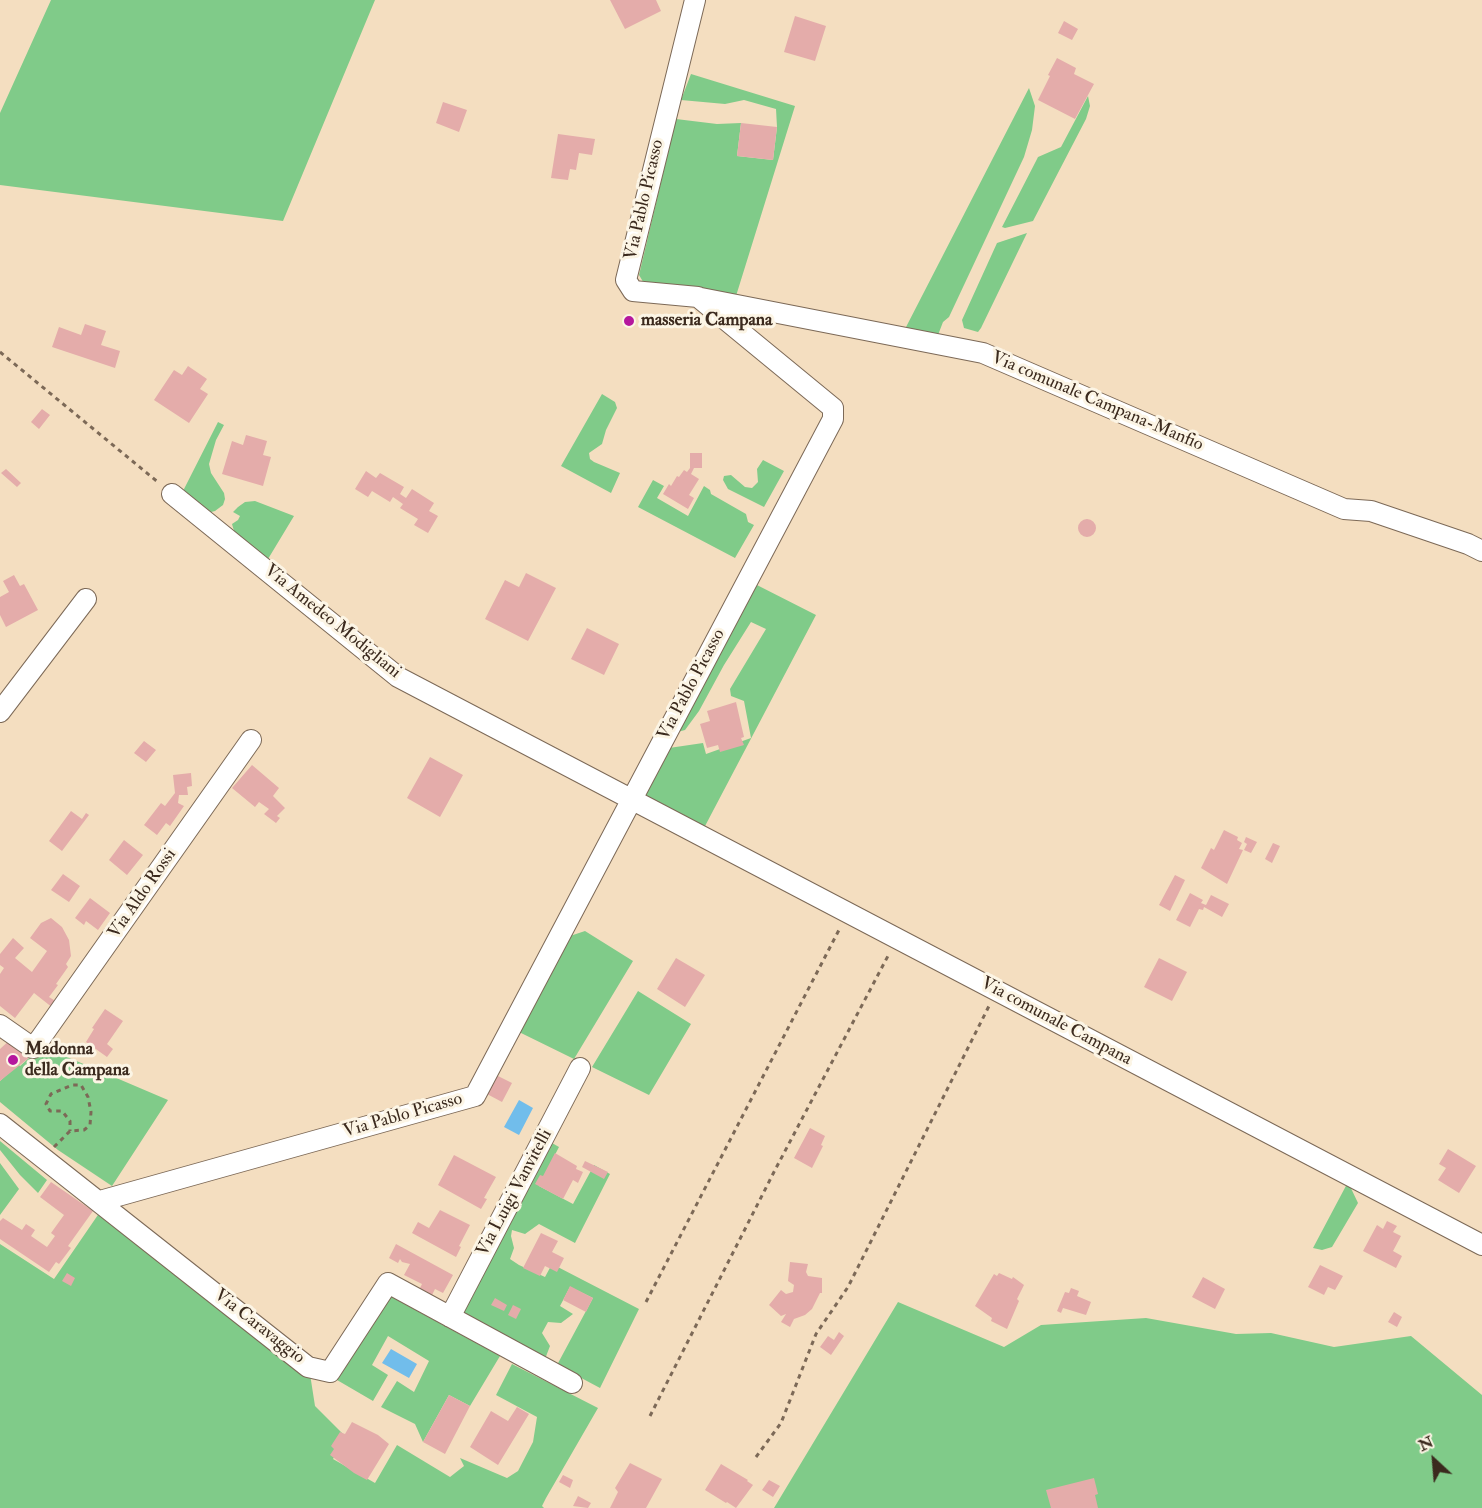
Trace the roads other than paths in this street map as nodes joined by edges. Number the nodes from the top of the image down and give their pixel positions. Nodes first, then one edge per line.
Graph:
1 (695, 0) edge
2 (698, 297) junction
3 (172, 494) road end
4 (1482, 551) edge
5 (86, 598) dead end
6 (0, 712) edge
7 (251, 740) dead end
8 (630, 800) junction
9 (0, 1025) edge
10 (580, 1068) dead end
11 (0, 1124) edge
12 (100, 1201) junction
13 (1482, 1245) edge
14 (450, 1317) junction
15 (572, 1383) dead end

1 - 2 street, Via Pablo Picasso
2 - 4 street, Via comunale Campana-Manfio
2 - 8 street, Via Pablo Picasso
3 - 8 street, Via Amedeo Modigliani
5 - 6 street
7 - 9 street, Via Aldo Rossi
8 - 12 street, Via Pablo Picasso
8 - 13 street, Via comunale Campana
10 - 14 street, Via Luigi Vanvitelli
11 - 12 street, Via Caravaggio
12 - 14 street, Via Caravaggio
14 - 15 street, Via Caravaggio

